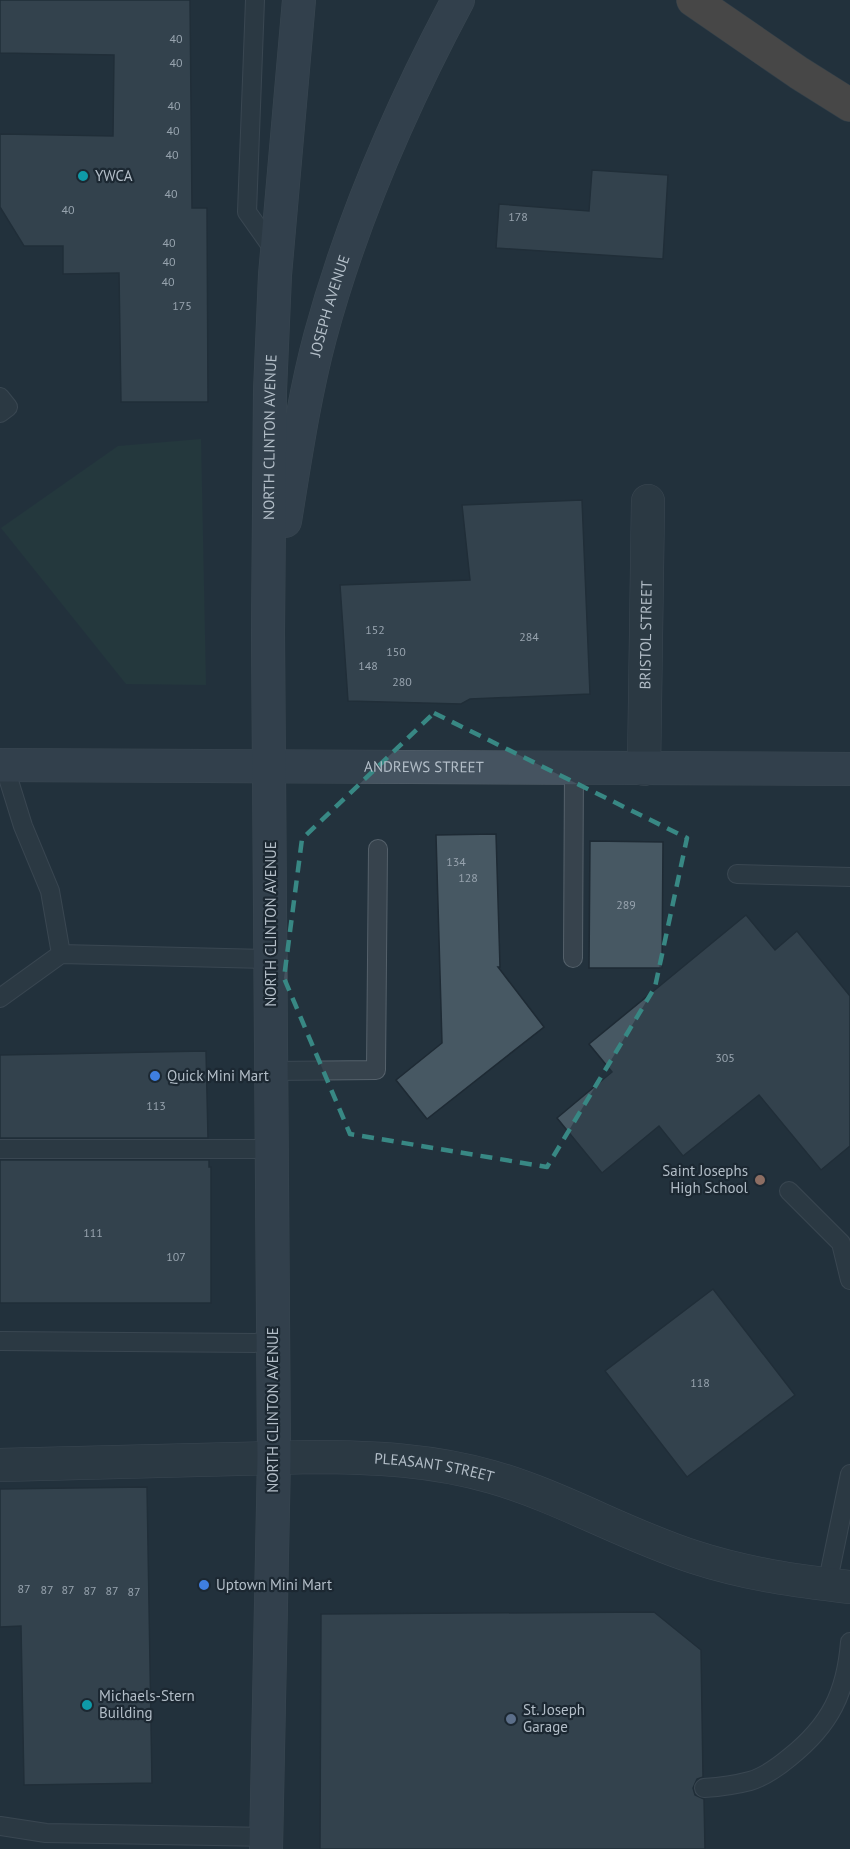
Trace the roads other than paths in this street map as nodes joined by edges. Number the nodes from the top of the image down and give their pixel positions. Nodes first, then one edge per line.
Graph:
1 (255, 0) edge
2 (299, 0) edge
3 (458, 0) edge
4 (693, 0) edge
5 (850, 105) edge
6 (276, 254) junction
7 (0, 397) edge
8 (0, 413) edge
9 (648, 501) dead end
10 (268, 633) junction
11 (2, 765) edge
12 (271, 767) junction
13 (574, 768) junction
14 (644, 769) junction
15 (850, 769) edge
16 (378, 849) dead end
17 (737, 874) dead end
18 (850, 876) edge
19 (61, 954) junction
20 (573, 958) dead end
21 (271, 959) junction
22 (0, 998) edge
23 (272, 1071) junction
24 (0, 1149) edge
25 (273, 1149) junction
26 (789, 1191) dead end
27 (850, 1280) edge
28 (0, 1341) edge
29 (273, 1343) junction
30 (274, 1457) junction
31 (0, 1466) edge
32 (850, 1474) edge
33 (839, 1586) edge
34 (850, 1642) edge
35 (704, 1788) dead end
36 (0, 1826) edge
37 (266, 1843) edge

1 - 6 lane
2 - 6 main road, NORTH CLINTON AVENUE
3 - 10 main road, JOSEPH AVENUE
4 - 5 highway
6 - 10 main road, NORTH CLINTON AVENUE
7 - 8 lane
9 - 14 street, BRISTOL STREET
10 - 12 main road, NORTH CLINTON AVENUE
11 - 12 main road, ANDREWS STREET
11 - 19 lane
12 - 13 main road, ANDREWS STREET
12 - 21 main road, NORTH CLINTON AVENUE
13 - 14 main road, ANDREWS STREET
13 - 20 lane
14 - 15 main road, ANDREWS STREET
16 - 23 lane
17 - 18 lane
19 - 21 lane
19 - 22 lane
21 - 23 main road, NORTH CLINTON AVENUE
23 - 25 main road, NORTH CLINTON AVENUE
24 - 25 lane
25 - 29 main road, NORTH CLINTON AVENUE
26 - 27 lane
28 - 29 lane
29 - 30 main road, NORTH CLINTON AVENUE
30 - 31 street, PLEASANT STREET
30 - 33 street, PLEASANT STREET
30 - 37 main road, NORTH CLINTON AVENUE
32 - 33 lane
34 - 35 lane
36 - 37 lane

